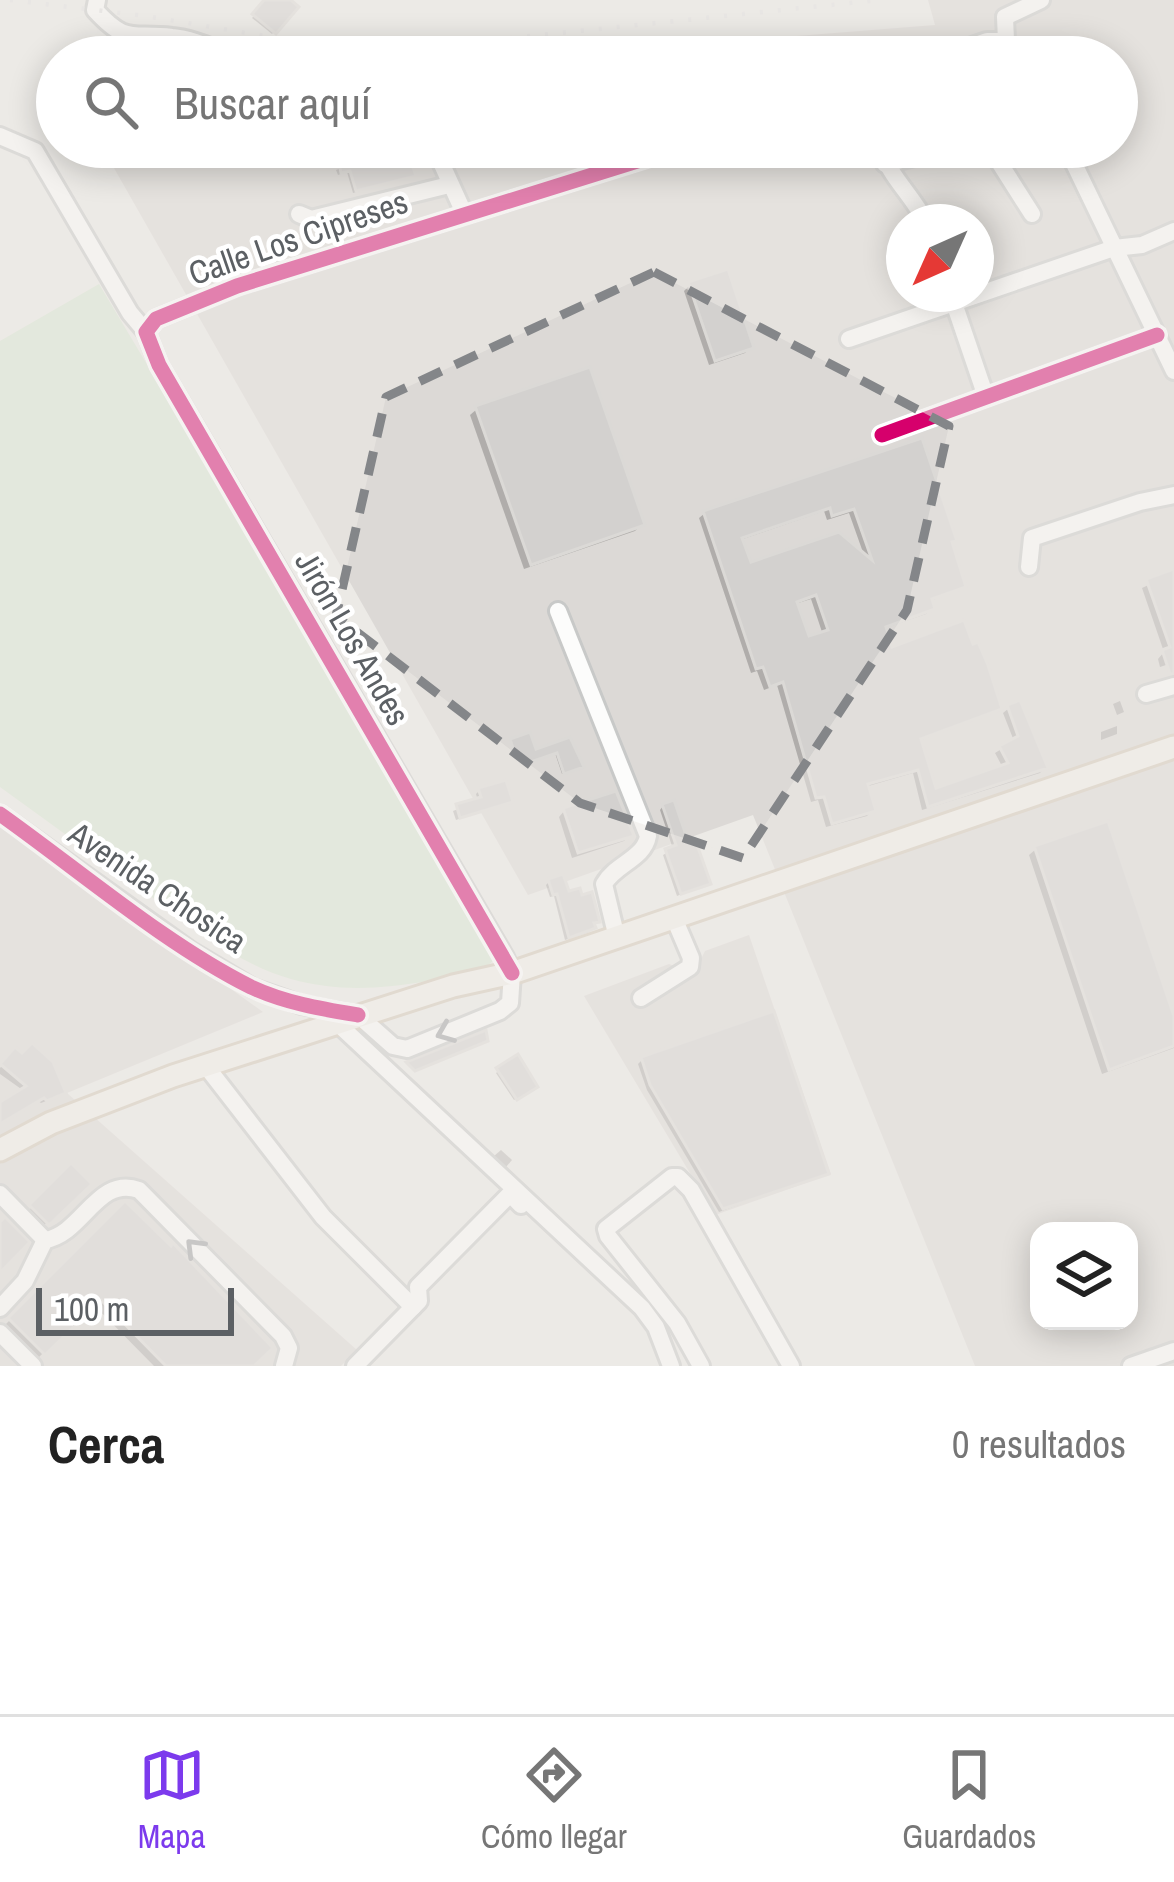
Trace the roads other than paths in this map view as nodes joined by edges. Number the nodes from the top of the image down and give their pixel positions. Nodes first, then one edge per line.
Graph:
1 (97, 0) edge
2 (1041, 0) edge
3 (132, 36) edge
4 (1006, 36) edge
5 (0, 136) edge
6 (36, 155) edge
7 (44, 168) edge
8 (442, 168) edge
9 (613, 168) edge
10 (892, 168) edge
11 (1003, 168) edge
12 (1076, 168) edge
13 (449, 185) junction
14 (917, 204) edge
15 (464, 213) junction
16 (299, 214) dead end
17 (1031, 214) dead end
18 (1174, 231) edge
19 (1114, 248) junction
20 (994, 289) edge
21 (928, 312) edge
22 (957, 312) edge
23 (146, 332) junction
24 (1156, 335) junction
25 (849, 339) dead end
26 (1174, 371) edge
27 (986, 397) junction
28 (882, 435) dead end
29 (1174, 495) edge
30 (1029, 567) dead end
31 (557, 611) dead end
32 (1174, 686) edge
33 (1146, 694) dead end
34 (1174, 746) edge
35 (0, 814) edge
36 (674, 918) junction
37 (616, 938) junction
38 (512, 973) junction
39 (641, 998) dead end
40 (358, 1015) junction
41 (336, 1022) junction
42 (206, 1066) junction
43 (0, 1150) edge
44 (0, 1194) edge
45 (527, 1200) junction
46 (45, 1240) junction
47 (413, 1307) junction
48 (0, 1308) edge
49 (0, 1333) edge
50 (1174, 1351) edge
51 (33, 1366) edge
52 (284, 1366) edge
53 (355, 1366) edge
54 (671, 1366) edge
55 (701, 1366) edge
56 (791, 1366) edge
57 (1131, 1366) edge

1 - 3 street
2 - 4 street
5 - 6 street, Jirón Los Andes
7 - 23 street, Jirón Los Andes
8 - 13 street
9 - 15 street, Calle Los Cipreses
10 - 14 street
11 - 17 street
12 - 19 street
13 - 15 street
13 - 16 street
15 - 23 street, Calle Los Cipreses
18 - 19 street
19 - 20 street
19 - 24 street
21 - 25 street
22 - 27 street
23 - 38 street, Jirón Los Andes
24 - 26 street
24 - 27 street
27 - 28 street
29 - 30 street
31 - 37 street
32 - 33 street
34 - 36 main road, Avenida Chosica
35 - 40 street, Avenida Chosica
36 - 37 main road, Avenida Chosica
36 - 39 street
37 - 38 main road, Avenida Chosica
38 - 40 main road, Avenida Chosica
38 -> 40 street
40 - 41 main road, Avenida Chosica
41 - 42 main road, Avenida Chosica
41 - 45 street
42 - 43 main road, Avenida Chosica
42 - 47 street
44 - 46 street
45 - 47 street
45 - 54 street
46 - 48 street
52 -> 46 street
47 - 53 street
49 - 51 street
50 - 57 street
55 - 56 street

